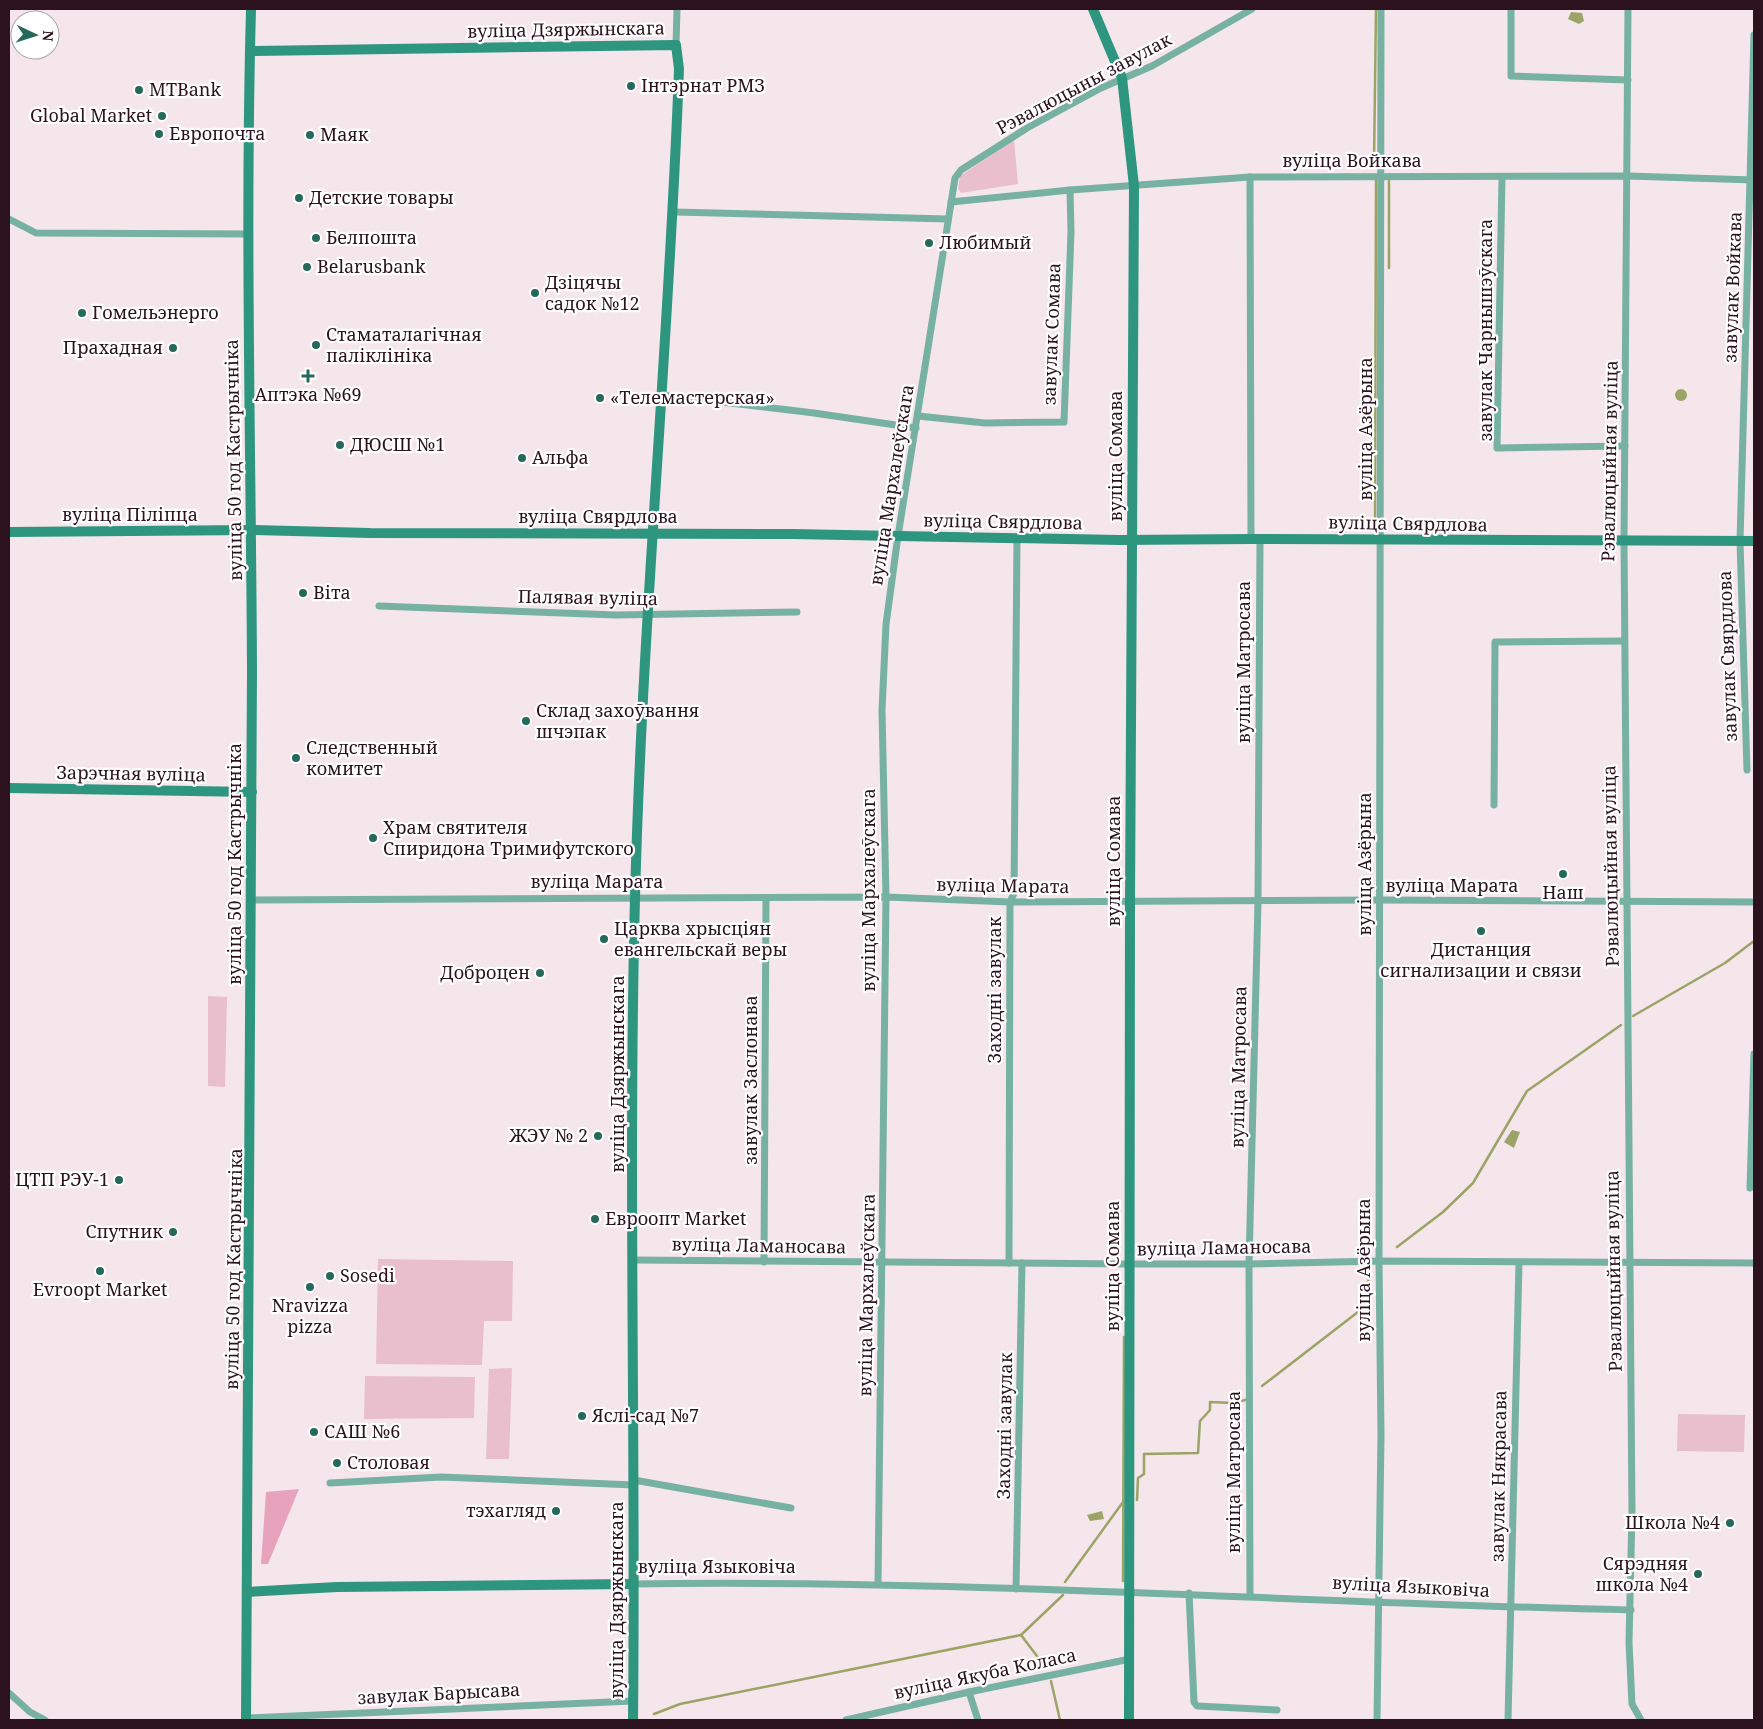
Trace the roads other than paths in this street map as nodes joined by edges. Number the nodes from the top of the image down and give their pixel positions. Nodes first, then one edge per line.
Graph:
1 (251, 9) edge
2 (677, 9) edge
3 (1093, 9) edge
4 (1252, 9) edge
5 (1381, 9) edge
6 (1512, 9) edge
7 (1628, 9) edge
8 (1754, 34) edge
9 (676, 46) junction
10 (250, 51) junction
11 (1122, 78) junction
12 (1628, 80) junction
13 (1381, 175) junction
14 (1502, 176) junction
15 (1628, 176) junction
16 (1250, 177) junction
17 (1753, 180) edge
18 (1134, 186) junction
19 (1070, 190) junction
20 (951, 202) junction
21 (674, 212) junction
22 (9, 219) edge
23 (948, 219) junction
24 (248, 234) junction
25 (662, 395) junction
26 (918, 416) junction
27 (916, 428) junction
28 (1625, 446) junction
29 (252, 530) junction
30 (9, 532) edge
31 (652, 534) junction
32 (898, 536) junction
33 (1016, 538) junction
34 (1255, 539) junction
35 (1132, 540) junction
36 (1380, 540) junction
37 (1740, 541) junction
38 (1624, 542) junction
39 (1754, 542) edge
40 (379, 606) dead end
41 (797, 612) dead end
42 (648, 615) junction
43 (1624, 641) junction
44 (1747, 770) dead end
45 (9, 788) edge
46 (252, 792) junction
47 (1494, 805) dead end
48 (635, 897) junction
49 (766, 898) junction
50 (886, 898) junction
51 (251, 900) junction
52 (1380, 900) junction
53 (1010, 902) junction
54 (1130, 902) junction
55 (1258, 902) junction
56 (1626, 902) junction
57 (1754, 902) edge
58 (1754, 1054) edge
59 (1750, 1188) dead end
60 (633, 1260) junction
61 (1379, 1260) junction
62 (764, 1262) junction
63 (882, 1262) junction
64 (1629, 1262) junction
65 (1022, 1263) junction
66 (1519, 1263) junction
67 (1754, 1263) edge
68 (1009, 1264) junction
69 (1129, 1264) junction
70 (1248, 1264) junction
71 (634, 1482) junction
72 (330, 1483) dead end
73 (791, 1508) dead end
74 (878, 1583) junction
75 (633, 1584) junction
76 (1016, 1589) junction
77 (1128, 1590) junction
78 (246, 1592) junction
79 (1189, 1593) junction
80 (1250, 1596) junction
81 (1378, 1602) junction
82 (1511, 1608) junction
83 (1631, 1610) junction
84 (1130, 1659) junction
85 (969, 1692) junction
86 (9, 1693) edge
87 (633, 1701) junction
88 (1276, 1710) dead end
89 (246, 1719) edge
90 (45, 1720) edge
91 (633, 1720) edge
92 (846, 1720) edge
93 (978, 1720) edge
94 (1129, 1720) edge
95 (1377, 1720) edge
96 (1508, 1720) edge
97 (1641, 1720) edge

1 - 10 street, вуліца 50 год Кастрычніка
2 - 9 street
3 - 11 street, вуліца Сомава
4 - 11 street, Рэвалюцыны завулак
5 - 13 street, вуліца Азёрына
6 - 12 street
7 - 12 street, Рэвалюцыйная вуліца
8 - 17 street, завулак Войкава
9 - 10 street, вуліца Дзяржынскага
9 - 21 street, вуліца Дзяржынскага
10 - 24 street, вуліца 50 год Кастрычніка
11 - 18 street, вуліца Сомава
11 - 20 street, Рэвалюцыны завулак
12 - 15 street, Рэвалюцыйная вуліца
13 - 14 street, вуліца Войкава
13 - 16 street, вуліца Войкава
13 - 36 street, вуліца Азёрына
14 - 15 street, вуліца Войкава
14 - 28 street, завулак Чарнышэўскага
15 - 17 street, вуліца Войкава
15 - 28 street, Рэвалюцыйная вуліца
16 - 18 street, вуліца Войкава
16 - 34 street, вуліца Матросава
17 - 37 street, завулак Войкава
18 - 19 street, вуліца Войкава
18 - 35 street, вуліца Сомава
19 - 20 street, вуліца Войкава
19 - 26 street, завулак Сомава
20 - 23 street, вуліца Мархалеўскага
21 - 23 street
21 - 25 street, вуліца Дзяржынскага
22 - 24 street
23 - 26 street, вуліца Мархалеўскага
24 - 29 street, вуліца 50 год Кастрычніка
25 - 27 street
25 - 31 street, вуліца Дзяржынскага
26 - 27 street, вуліца Мархалеўскага
27 - 32 street, вуліца Мархалеўскага
28 - 38 street, Рэвалюцыйная вуліца
29 - 30 street, вуліца Піліпца
29 - 31 street, вуліца Свярдлова
29 - 46 street, вуліца 50 год Кастрычніка
31 - 32 street, вуліца Свярдлова
31 - 42 street, вуліца Дзяржынскага
32 - 33 street, вуліца Свярдлова
32 - 50 street, вуліца Мархалеўскага
33 - 35 street, вуліца Свярдлова
33 - 53 street, Заходні завулак
34 - 35 street, вуліца Свярдлова
34 - 36 street, вуліца Свярдлова
34 - 55 street, вуліца Матросава
35 - 54 street, вуліца Сомава
36 - 38 street, вуліца Свярдлова
36 - 52 street, вуліца Азёрына
37 - 38 street, вуліца Свярдлова
37 - 39 street, вуліца Свярдлова
37 - 44 street, завулак Свярдлова
38 - 43 street, Рэвалюцыйная вуліца
40 - 42 street, Палявая вуліца
41 - 42 street, Палявая вуліца
42 - 48 street, вуліца Дзяржынскага
43 - 47 street
43 - 56 street, Рэвалюцыйная вуліца
45 - 46 street, Зарэчная вуліца
46 - 51 street, вуліца 50 год Кастрычніка
48 - 49 street, вуліца Марата
48 - 51 street, вуліца Марата
48 - 60 street, вуліца Дзяржынскага
49 - 50 street, вуліца Марата
49 - 62 street, завулак Заслонава
50 - 53 street, вуліца Марата
50 - 63 street, вуліца Мархалеўскага
51 - 78 street, вуліца 50 год Кастрычніка
52 - 55 street, вуліца Марата
52 - 56 street, вуліца Марата
52 - 61 street, вуліца Азёрына
53 - 54 street, вуліца Марата
53 - 68 street, Заходні завулак
54 - 55 street, вуліца Марата
54 - 69 street, вуліца Сомава
55 - 70 street, вуліца Матросава
56 - 57 street, вуліца Марата
56 - 64 street, Рэвалюцыйная вуліца
58 - 59 street
60 - 62 street, вуліца Ламаносава
60 - 71 street, вуліца Дзяржынскага
61 - 66 street, вуліца Ламаносава
61 - 70 street, вуліца Ламаносава
61 - 81 street, вуліца Азёрына
62 - 63 street, вуліца Ламаносава
63 - 68 street, вуліца Ламаносава
63 - 74 street, вуліца Мархалеўскага
64 - 66 street, вуліца Ламаносава
64 - 67 street, вуліца Ламаносава
64 - 83 street, Рэвалюцыйная вуліца
65 - 68 street, вуліца Ламаносава
65 - 69 street, вуліца Ламаносава
65 - 76 street, Заходні завулак
66 - 82 street, завулак Някрасава
69 - 70 street, вуліца Ламаносава
69 - 77 street, вуліца Сомава
70 - 80 street, вуліца Матросава
71 - 72 street
71 - 73 street, вуліца Дзяржынскага
71 - 75 street, вуліца Дзяржынскага
74 - 75 street, вуліца Языковіча
74 - 76 street, вуліца Языковіча
75 - 78 street, вуліца Языковіча
75 - 87 street, вуліца Дзяржынскага
76 - 77 street, вуліца Языковіча
77 - 79 street, вуліца Языковіча
77 - 84 street, вуліца Сомава
78 - 89 street, вуліца 50 год Кастрычніка
79 - 80 street, вуліца Языковіча
79 - 88 street
80 - 81 street, вуліца Языковіча
81 - 82 street, вуліца Языковіча
81 - 95 street, вуліца Азёрына
82 - 83 street, вуліца Языковіча
82 - 96 street, завулак Някрасава
83 - 97 street, Рэвалюцыйная вуліца
84 - 85 street, вуліца Якуба Коласа
84 - 94 street, вуліца Сомава
85 - 92 street, вуліца Якуба Коласа
85 - 93 street
86 - 90 street
87 - 89 street, завулак Барысава
87 - 91 street, вуліца Дзяржынскага

